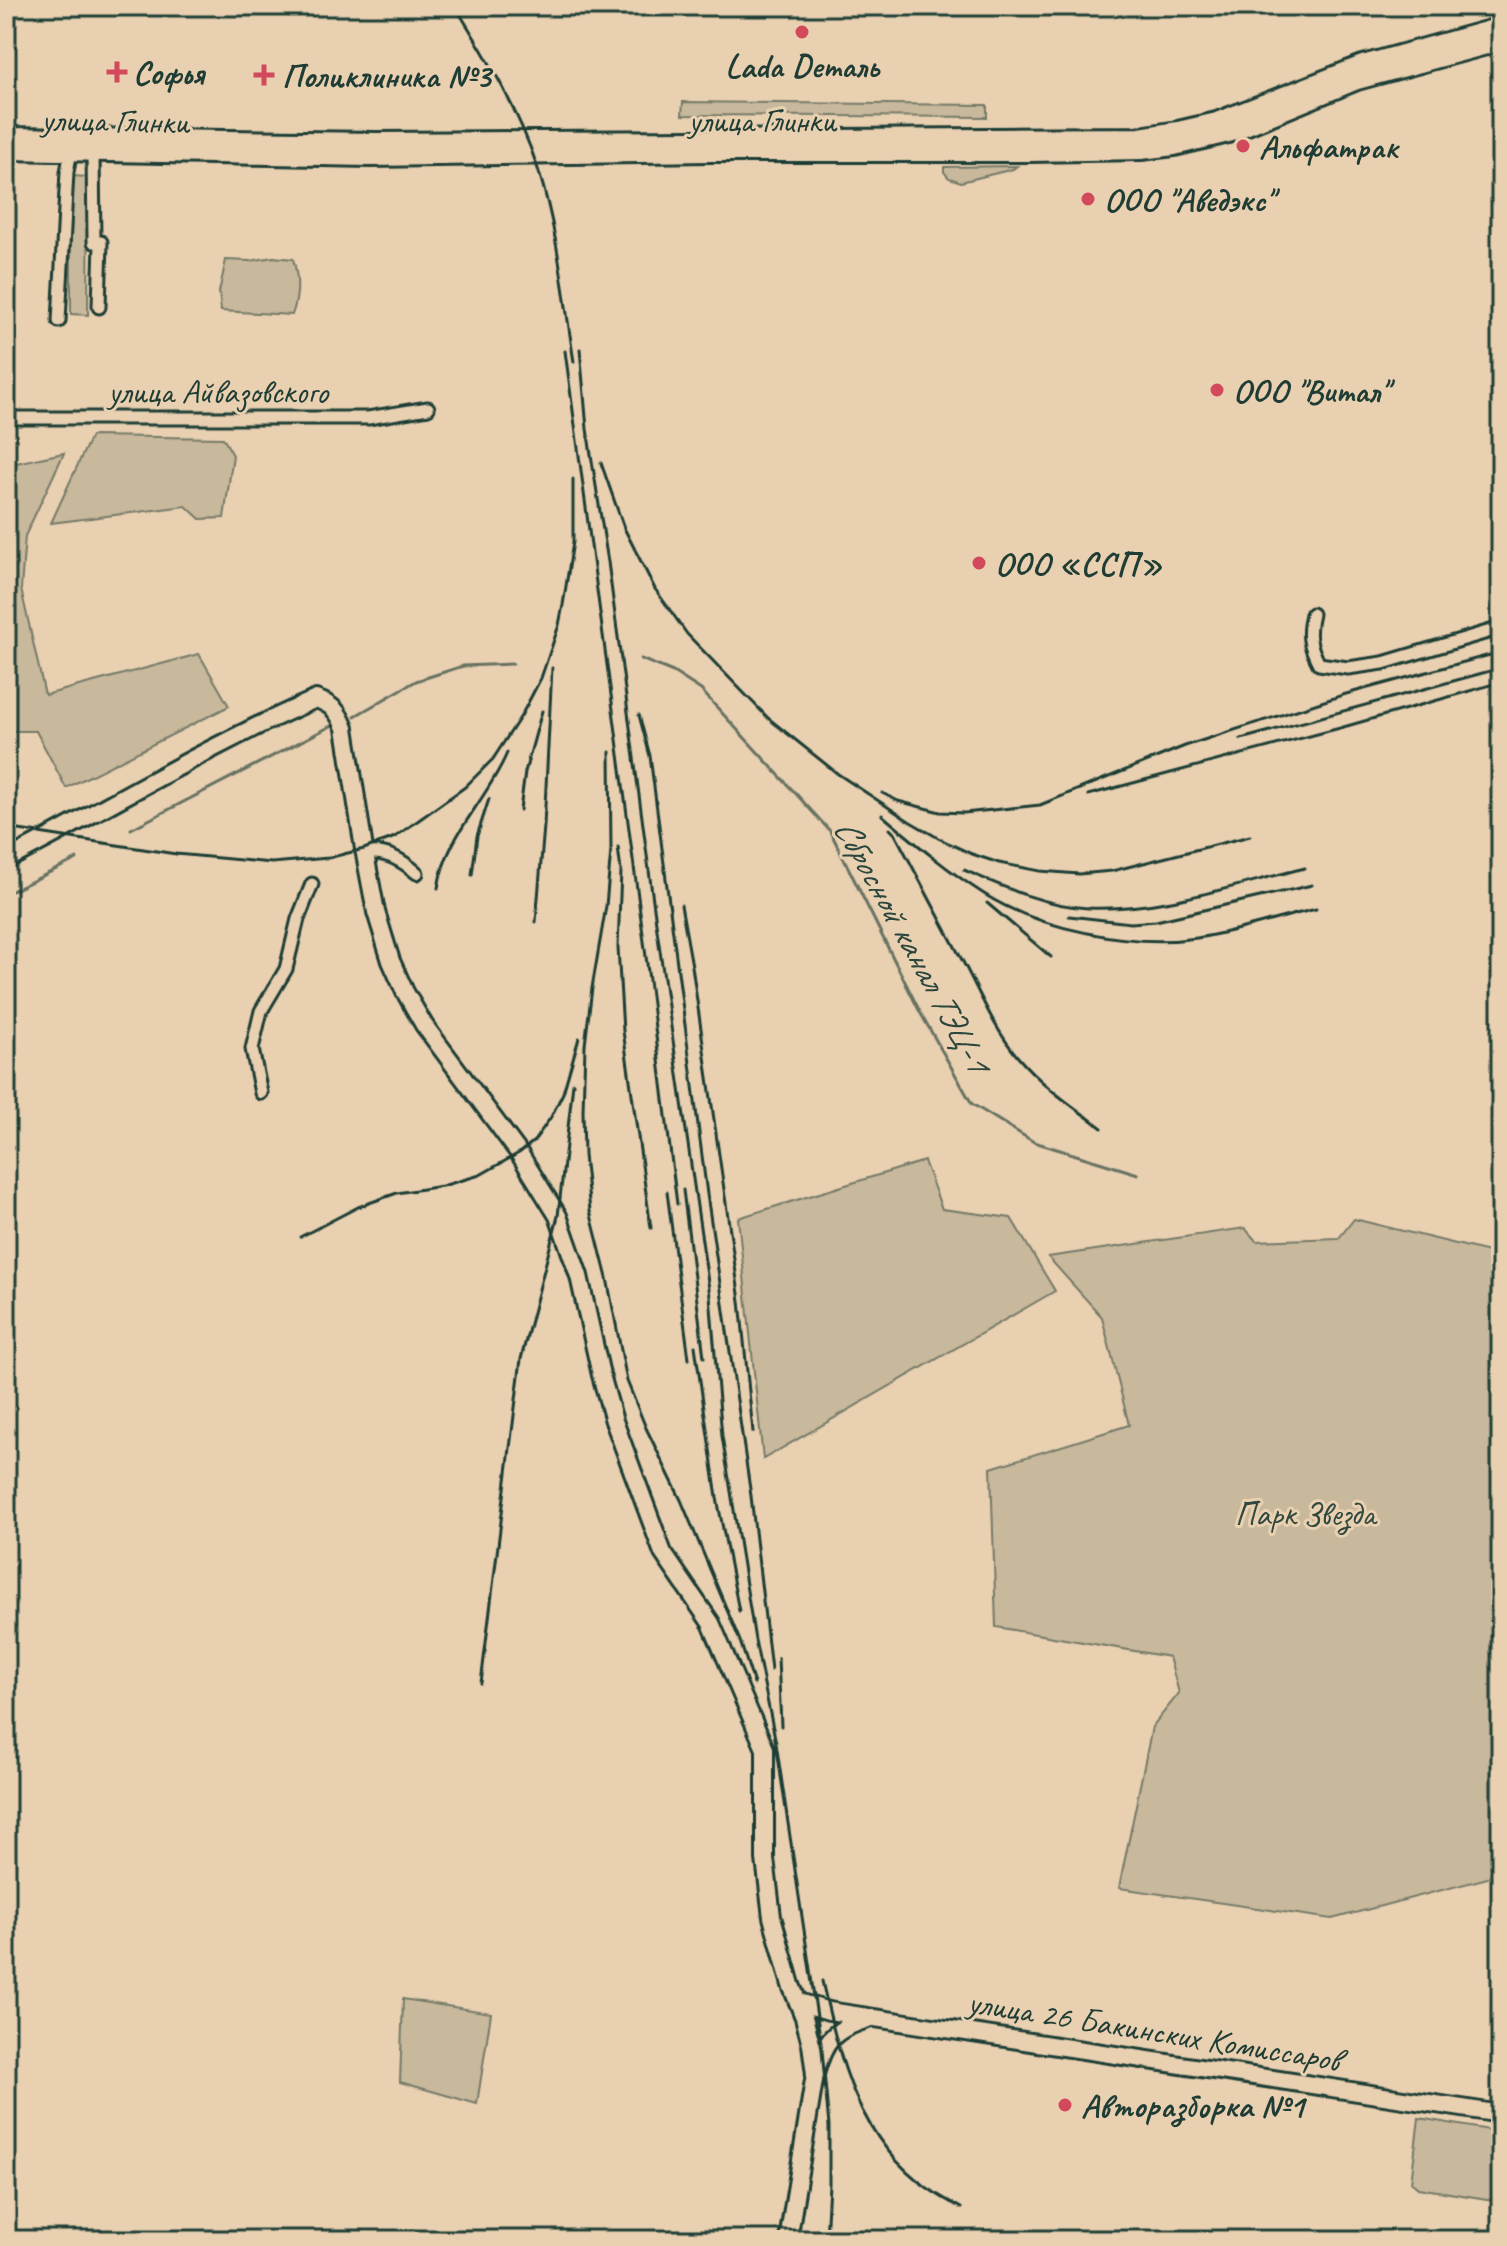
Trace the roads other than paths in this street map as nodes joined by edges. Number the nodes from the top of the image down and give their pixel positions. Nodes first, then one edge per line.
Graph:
1 (1501, 27) edge
2 (1501, 41) edge
3 (1463, 44) junction
4 (6, 137) edge
5 (259, 147) junction
6 (6, 150) edge
7 (71, 151) junction
8 (93, 152) junction
9 (99, 307) dead end
10 (59, 321) dead end
11 (428, 408) dead end
12 (6, 418) edge
13 (1312, 614) dead end
14 (1501, 628) edge
15 (365, 854) junction
16 (6, 860) edge
17 (417, 873) dead end
18 (312, 884) dead end
19 (261, 1093) dead end
20 (799, 2002) junction
21 (873, 2017) junction
22 (815, 2074) junction
23 (1501, 2114) edge
24 (788, 2240) edge

1 - 3 highway, улица Глинки
2 - 3 highway, улица Глинки
3 - 5 highway, улица Глинки
4 - 5 highway, улица Глинки
5 - 8 highway, улица Глинки
6 - 7 highway, улица Глинки
7 - 8 highway, улица Глинки
7 - 10 street
8 - 9 street
11 - 12 street, улица Айвазовского
13 - 14 street
15 - 16 main road
15 - 17 street
15 - 20 main road
18 - 19 street
20 - 21 main road, улица 26 Бакинских Комиссаров
20 - 22 main road
21 - 22 main road
21 - 23 main road, улица 26 Бакинских Комиссаров
22 - 24 main road

